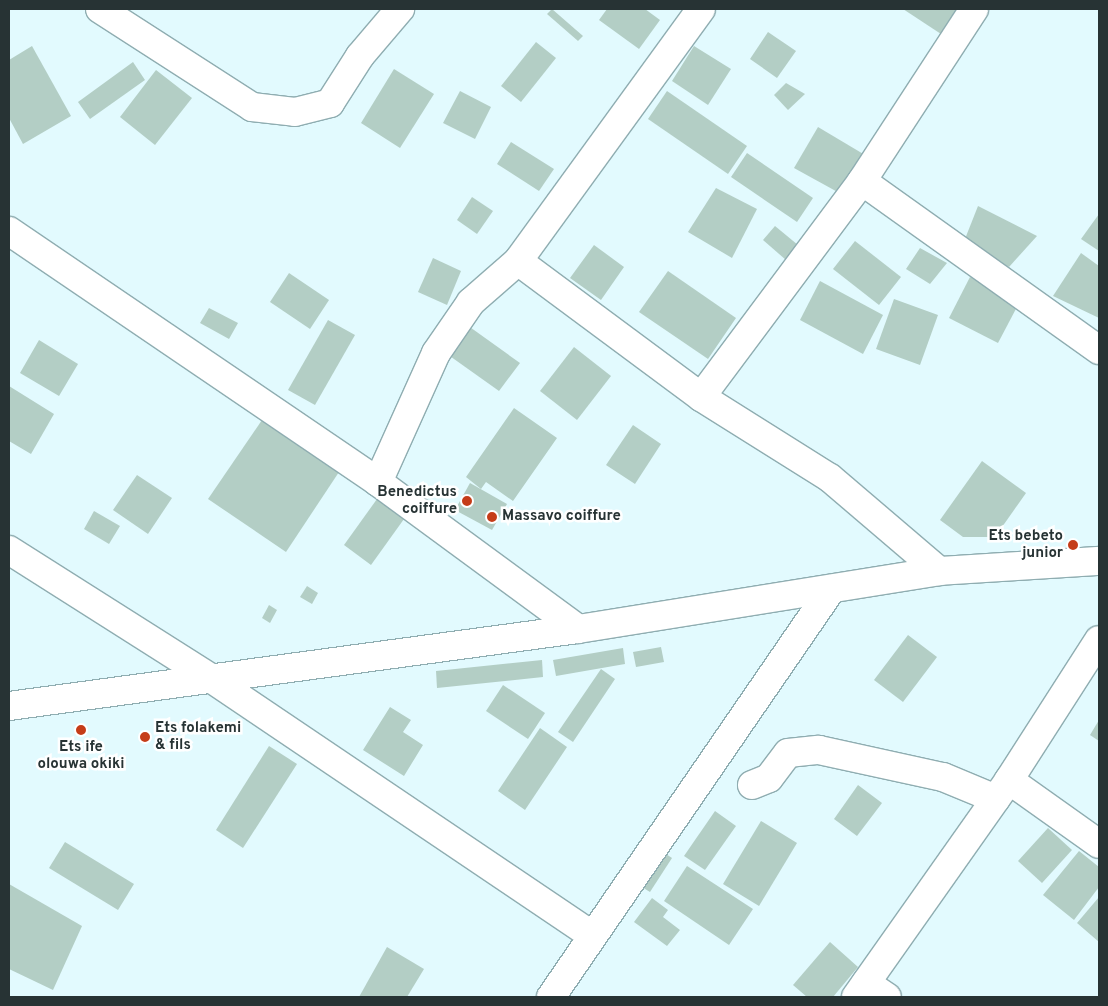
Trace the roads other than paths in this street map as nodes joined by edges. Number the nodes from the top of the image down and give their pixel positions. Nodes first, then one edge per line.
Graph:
1 (100, 9) edge
2 (400, 9) edge
3 (701, 9) edge
4 (974, 9) edge
5 (862, 181) junction
6 (9, 232) edge
7 (518, 261) junction
8 (1099, 350) edge
9 (701, 397) junction
10 (378, 482) junction
11 (9, 550) edge
12 (1099, 561) edge
13 (939, 572) junction
14 (831, 590) junction
15 (578, 629) junction
16 (1099, 640) edge
17 (212, 679) junction
18 (9, 706) edge
19 (752, 785) dead end
20 (1003, 789) junction
21 (1099, 844) edge
22 (591, 935) junction
23 (870, 992) edge
24 (551, 997) edge

1 - 2 street
3 - 7 street
4 - 5 street
5 - 8 street
5 - 9 street
6 - 10 street
7 - 9 street
7 - 10 street
9 - 13 street
10 - 15 street
11 - 17 street
12 - 13 street
13 - 14 street
14 - 15 street
14 - 22 street
15 - 17 street
16 - 20 street
17 - 18 street
17 - 22 street
19 - 20 street
20 - 21 street
20 - 23 street
22 - 24 street

